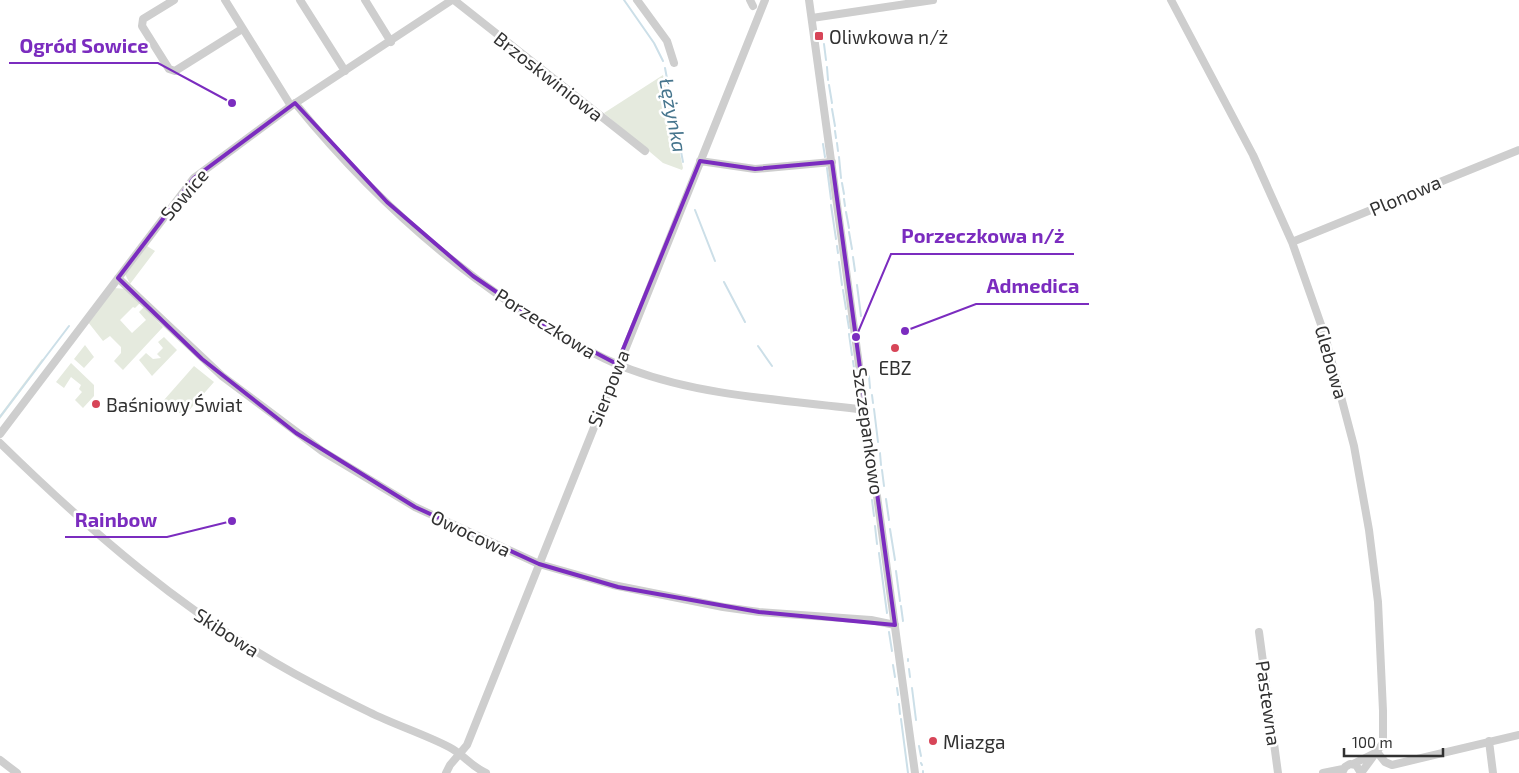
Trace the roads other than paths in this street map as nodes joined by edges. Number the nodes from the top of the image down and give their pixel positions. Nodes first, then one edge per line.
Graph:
1 (174, 0) edge
2 (224, 0) edge
3 (300, 0) edge
4 (365, 0) edge
5 (453, 0) edge
6 (637, 0) edge
7 (765, 0) edge
8 (809, 0) edge
9 (933, 0) edge
10 (1171, 0) edge
11 (812, 18) junction
12 (242, 29) junction
13 (391, 42) junction
14 (674, 63) dead end
15 (345, 71) junction
16 (293, 104) junction
17 (1519, 150) edge
18 (645, 151) dead end
19 (700, 161) junction
20 (832, 162) junction
21 (1292, 242) junction
22 (118, 278) junction
23 (617, 364) junction
24 (866, 410) junction
25 (0, 434) edge
26 (0, 443) edge
27 (539, 564) junction
28 (896, 625) junction
29 (1260, 632) dead end
30 (1519, 734) edge
31 (1489, 741) junction
32 (1377, 752) junction
33 (460, 755) junction
34 (0, 760) edge
35 (1353, 764) junction
36 (1343, 771) edge
37 (17, 773) edge
38 (446, 773) edge
39 (486, 773) edge
40 (916, 773) edge
41 (1278, 773) edge
42 (1324, 773) edge
43 (1361, 773) edge
44 (1493, 773) edge

1 - 12 street
2 - 12 street, Porzeczkowa
3 - 15 street
4 - 13 street
5 - 13 street, Sowice
5 - 18 street, Brzoskwiniowa
6 - 14 street
7 - 19 street, Sierpowa
8 - 11 street, Szczepankowo
9 - 11 street
10 - 21 street, Glebowa
11 - 20 street, Szczepankowo
12 - 16 street, Porzeczkowa
13 - 15 street, Sowice
15 - 16 street, Sowice
16 - 22 street, Sowice
16 - 23 street, Porzeczkowa
17 - 21 street, Plonowa
19 - 20 street
19 - 23 street, Sierpowa
20 - 24 street, Szczepankowo
21 - 32 street, Glebowa
22 - 25 street, Sowice
22 - 27 street, Owocowa
23 - 24 street, Porzeczkowa
23 - 27 street, Sierpowa
24 - 28 street, Szczepankowo
26 - 33 street, Skibowa
27 - 28 street, Owocowa
27 - 33 street, Sierpowa
28 - 40 street, Szczepankowo
29 - 41 street, Pastewna
30 - 31 street
31 - 32 street
31 - 44 street
32 - 35 street
32 - 43 street, Glebowa
33 - 38 street, Sierpowa
33 - 39 street, Skibowa
34 - 37 street
35 - 36 street
35 - 43 street
36 - 42 street

